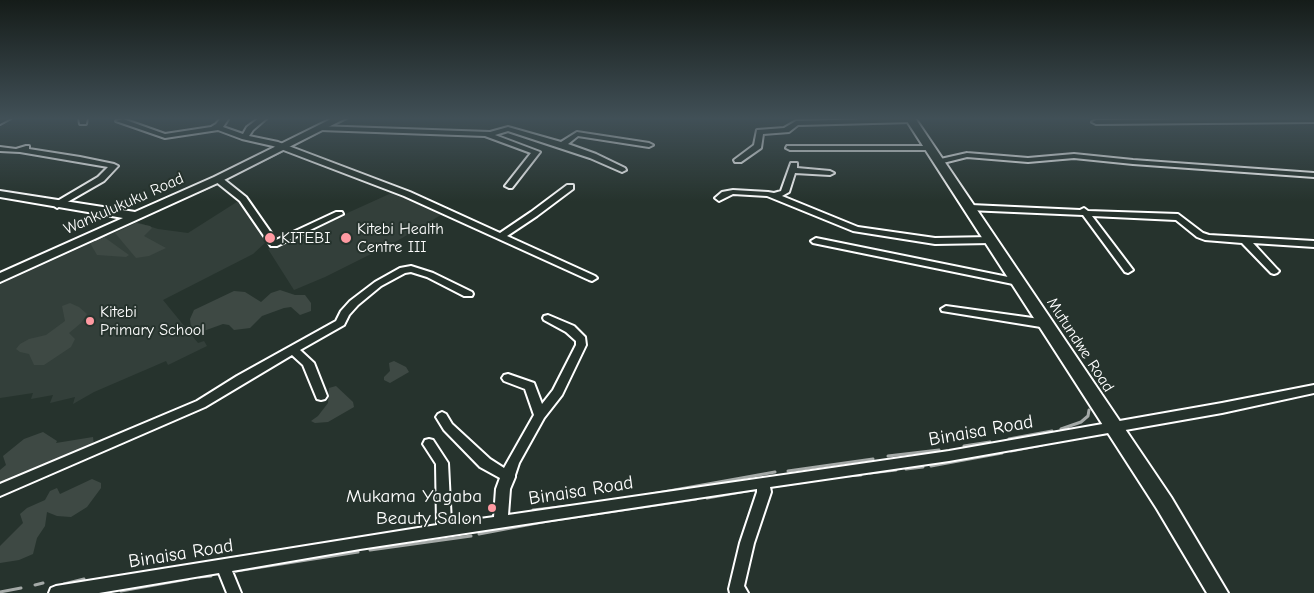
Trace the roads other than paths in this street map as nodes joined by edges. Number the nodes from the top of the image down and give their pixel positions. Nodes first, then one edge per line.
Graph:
1 (277, 146) edge
2 (285, 146) edge
3 (518, 146) edge
4 (564, 146) edge
5 (758, 146) edge
6 (28, 147) dead end
7 (282, 147) junction
8 (790, 148) dead end
9 (930, 148) joint
10 (0, 149) edge
11 (19, 150) junction
12 (738, 160) dead end
13 (940, 162) junction
14 (622, 170) dead end
15 (830, 173) dead end
16 (1314, 175) edge
17 (218, 179) junction
18 (508, 186) dead end
19 (570, 187) dead end
20 (0, 194) edge
21 (775, 196) junction
22 (719, 198) dead end
23 (57, 205) junction
24 (971, 208) junction
25 (1084, 211) junction
26 (339, 214) dead end
27 (136, 216) junction
28 (499, 237) junction
29 (991, 240) junction
30 (1245, 240) junction
31 (816, 241) dead end
32 (1314, 244) edge
33 (1128, 270) dead end
34 (1274, 271) dead end
35 (0, 278) edge
36 (592, 278) dead end
37 (1018, 282) junction
38 (468, 294) dead end
39 (946, 309) dead end
40 (548, 318) dead end
41 (1046, 324) junction
42 (293, 350) junction
43 (508, 378) dead end
44 (1314, 389) edge
45 (321, 396) dead end
46 (540, 415) junction
47 (442, 417) dead end
48 (1111, 426) junction
49 (429, 444) dead end
50 (509, 477) junction
51 (763, 482) junction
52 (0, 490) edge
53 (500, 523) junction
54 (444, 531) junction
55 (223, 566) junction
56 (737, 592) edge
57 (56, 593) edge
58 (234, 593) edge
59 (1218, 593) edge

1 - 7 street
2 - 7 main road, Wankulukuku Road
3 - 18 street
4 - 14 street
5 - 12 street
6 - 11 street
7 - 17 main road, Wankulukuku Road
7 - 28 street
8 - 9 street
9 - 13 main road, Mutundwe Road
10 - 11 street
11 - 23 street
13 - 16 street
13 - 24 main road, Mutundwe Road
15 - 21 street
17 - 26 street
17 - 27 main road, Wankulukuku Road
19 - 28 street
20 - 23 main road
21 - 22 street
21 - 29 street
23 - 27 main road
24 - 25 street
24 - 29 main road, Mutundwe Road
25 - 30 street
25 - 33 street
27 - 35 main road, Wankulukuku Road
28 - 36 street
29 - 37 main road, Mutundwe Road
30 - 32 street
30 - 34 street
31 - 37 street
37 - 41 main road, Mutundwe Road
38 - 42 street
39 - 41 street
40 - 46 street
41 - 48 main road, Mutundwe Road
42 - 45 street
42 - 52 street
43 - 46 street
44 - 48 street, Binaisa Road
46 - 50 street
47 - 50 street
48 - 51 street, Binaisa Road
48 - 59 main road, Mutundwe Road
49 - 54 street
50 - 53 street
51 - 53 street, Binaisa Road
51 - 56 street
53 - 54 street, Binaisa Road
54 - 55 street, Binaisa Road
55 - 57 street, Binaisa Road
55 - 58 street

